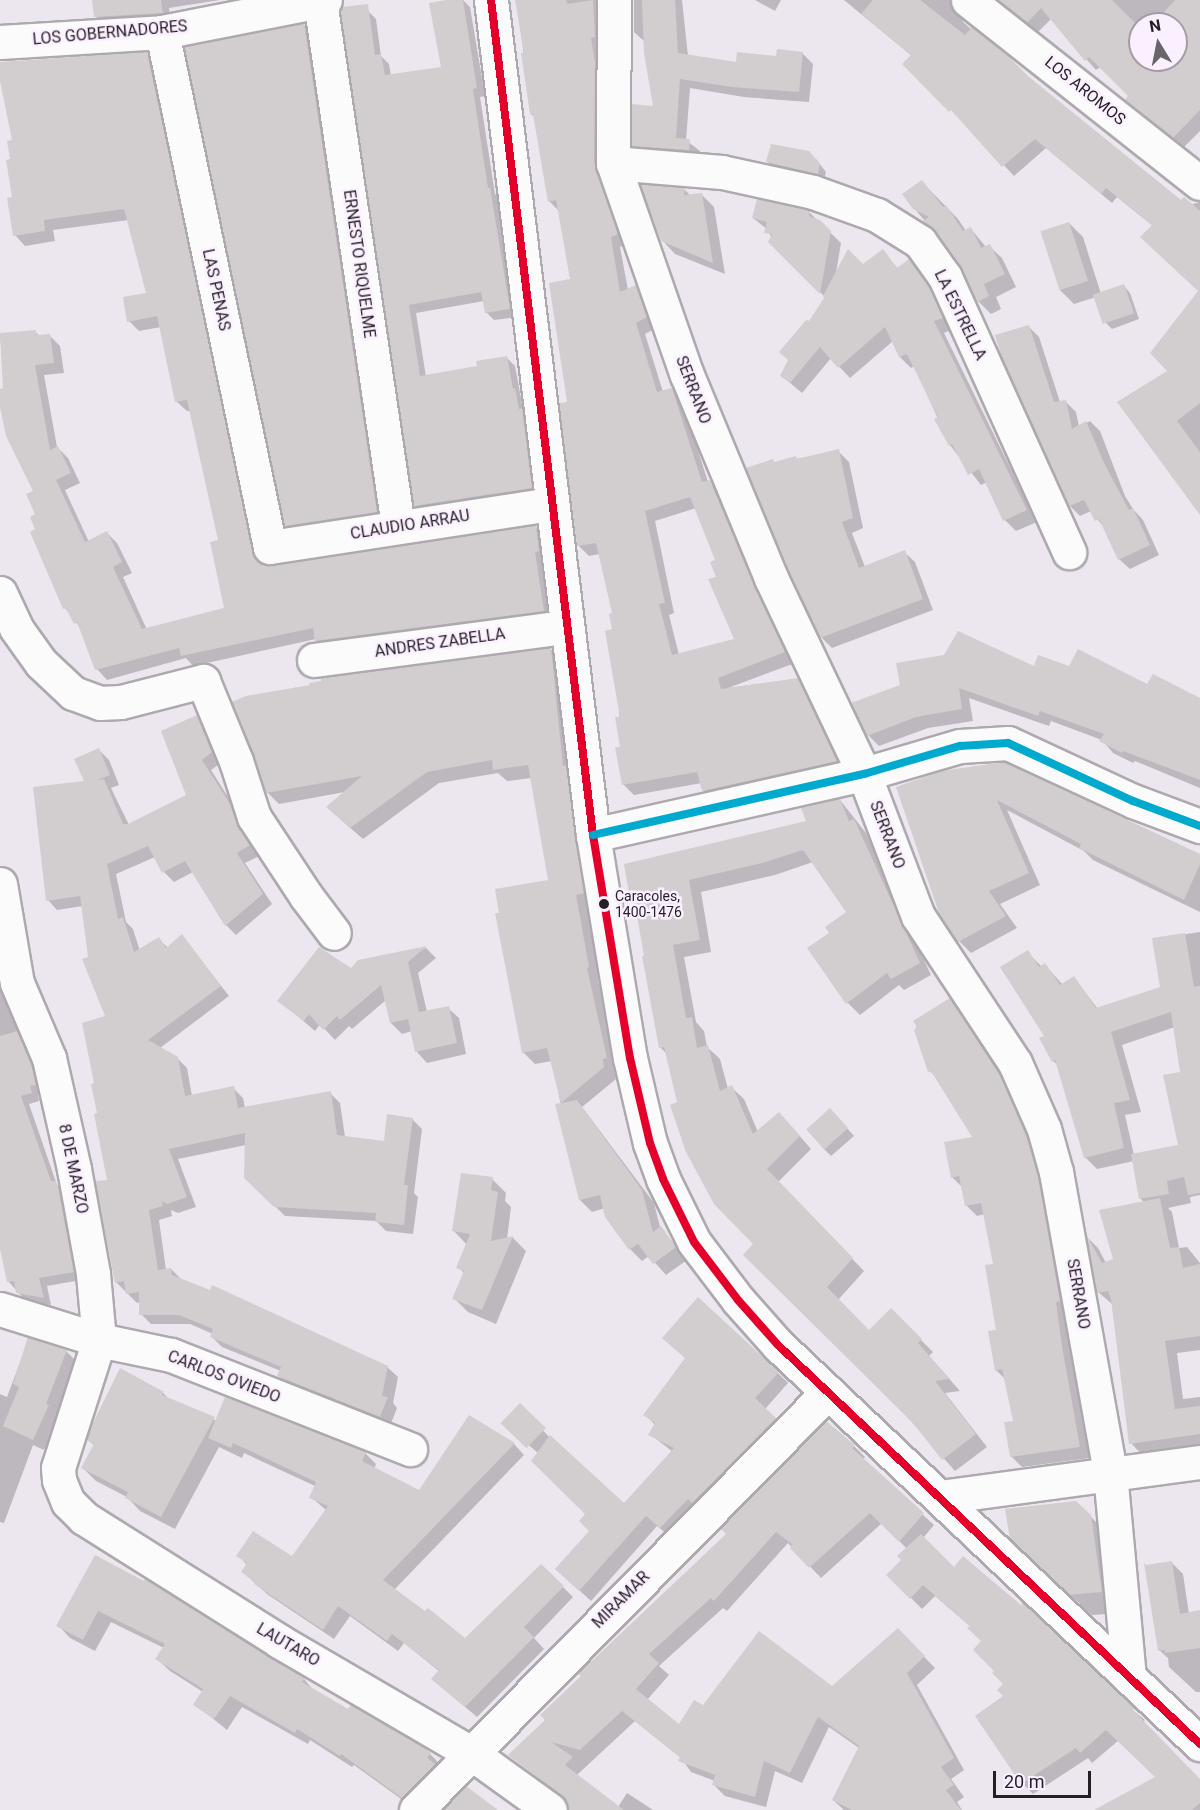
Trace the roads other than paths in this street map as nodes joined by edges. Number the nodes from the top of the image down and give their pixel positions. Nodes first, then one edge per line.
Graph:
1 (491, 0) edge
2 (614, 0) edge
3 (968, 0) edge
4 (323, 1) edge
5 (162, 32) junction
6 (0, 42) edge
7 (613, 163) junction
8 (1200, 183) edge
9 (551, 504) junction
10 (398, 526) junction
11 (270, 547) joint
12 (1069, 552) dead end
13 (0, 593) edge
14 (566, 627) junction
15 (314, 660) dead end
16 (864, 774) junction
17 (1200, 826) edge
18 (593, 835) junction
19 (0, 884) edge
20 (334, 933) dead end
21 (0, 1309) edge
22 (99, 1340) junction
23 (828, 1392) junction
24 (410, 1449) dead end
25 (60, 1457) joint
26 (1200, 1462) edge
27 (1110, 1473) junction
28 (941, 1497) junction
29 (1129, 1676) junction
30 (1200, 1744) edge
31 (471, 1753) junction
32 (416, 1810) edge
33 (550, 1810) edge

1 - 9 street
2 - 7 street, SERRANO
3 - 8 street, LOS AROMOS
4 - 5 street, LOS GOBERNADORES
4 - 10 street, ERNESTO RIQUELME
5 - 6 street, LOS GOBERNADORES
5 - 11 street, LAS PENAS
7 - 12 street, LA ESTRELLA
7 - 16 street, SERRANO
9 - 10 street, CLAUDIO ARRAU
9 - 14 street
10 - 11 street, CLAUDIO ARRAU
13 - 20 street
14 - 15 street, ANDRES ZABELLA
14 - 18 street
16 - 17 street
16 - 18 street
16 - 27 street, SERRANO
18 - 23 street
19 - 22 street, 8 DE MARZO
21 - 22 street, CARLOS OVIEDO
22 - 24 street, CARLOS OVIEDO
22 - 25 street, 8 DE MARZO
23 - 28 street
23 - 31 street, MIRAMAR
25 - 31 street, LAUTARO
26 - 27 street
27 - 28 street
27 - 29 street, SERRANO
28 - 29 street
29 - 30 street
31 - 32 street, MIRAMAR
31 - 33 street, LAUTARO

